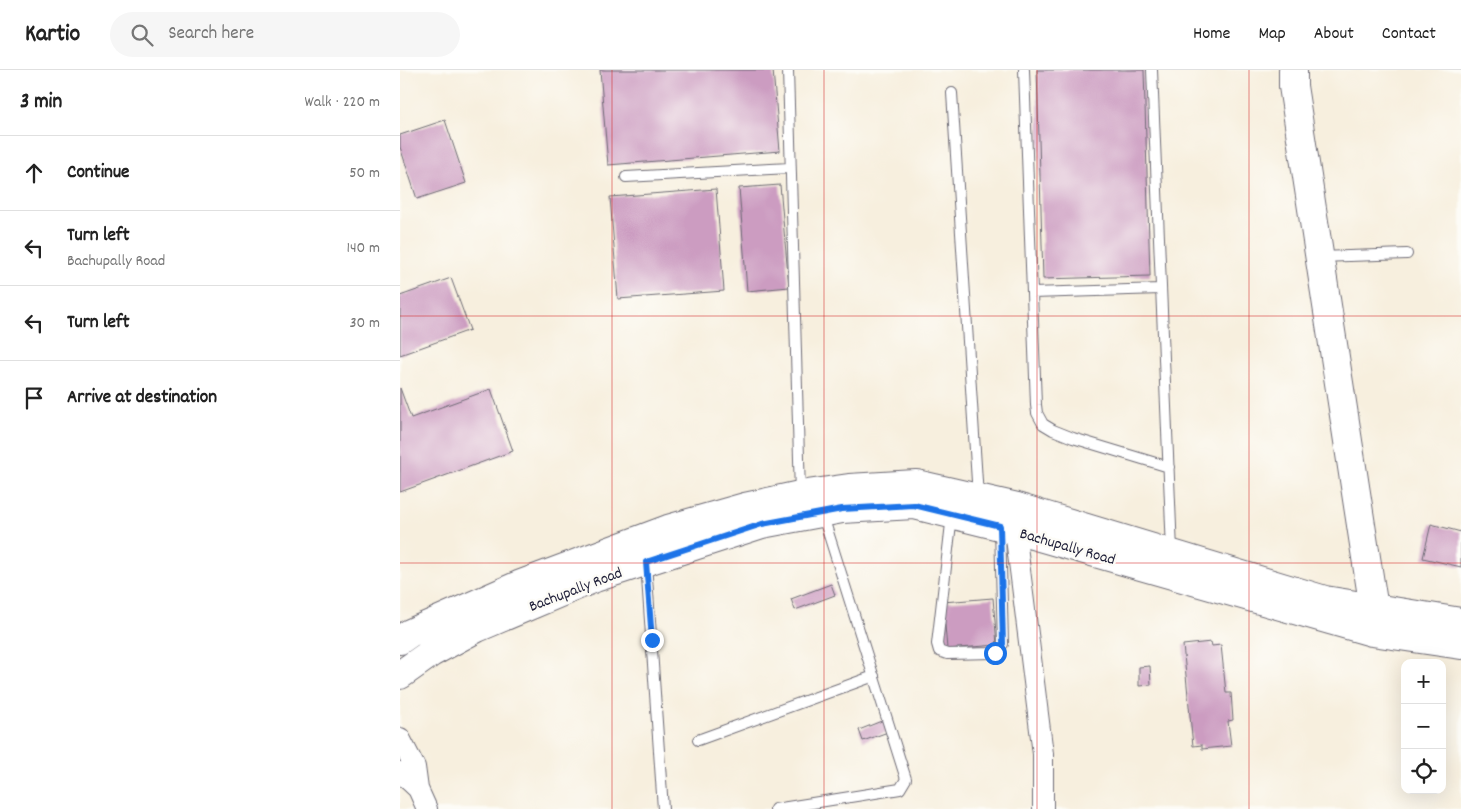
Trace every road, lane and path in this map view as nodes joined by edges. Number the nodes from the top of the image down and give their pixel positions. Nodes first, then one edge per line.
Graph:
1 (788, 70) edge
2 (1024, 70) edge
3 (1152, 70) edge
4 (1288, 75) edge
5 (952, 93) dead end
6 (790, 168) junction
7 (626, 177) dead end
8 (1407, 254) dead end
9 (1319, 258) junction
10 (1161, 289) junction
11 (1032, 293) junction
12 (1169, 466) junction
13 (800, 495) junction
14 (978, 498) junction
15 (822, 512) junction
16 (952, 514) junction
17 (1008, 528) junction
18 (1172, 553) junction
19 (646, 562) junction
20 (1374, 608) junction
21 (1461, 622) edge
22 (400, 640) edge
23 (1461, 645) edge
24 (400, 675) edge
25 (874, 676) junction
26 (400, 738) edge
27 (698, 740) dead end
28 (400, 772) edge
29 (418, 789) junction
30 (427, 809) edge
31 (663, 809) edge
32 (775, 809) edge
33 (1043, 809) edge

1 - 6 lane
2 - 11 lane
3 - 10 lane
4 - 9 main road
5 - 14 lane
6 - 7 lane
6 - 13 lane
8 - 9 lane
9 - 20 main road
10 - 11 lane
10 - 12 lane
11 - 12 lane
12 - 18 lane
13 - 14 main road, Bachupally Road
13 - 22 main road, Bachupally Road
14 - 18 main road, Bachupally Road
15 - 16 main road, Bachupally Road
15 - 19 main road, Bachupally Road
15 - 25 lane
16 - 17 main road, Bachupally Road
16 - 17 lane
17 - 23 main road, Bachupally Road
17 - 33 street
18 - 20 main road, Bachupally Road
19 - 24 main road, Bachupally Road
19 - 31 lane
20 - 21 main road, Bachupally Road
25 - 27 lane
25 - 32 lane
26 - 29 street
28 - 29 street
29 - 30 street

